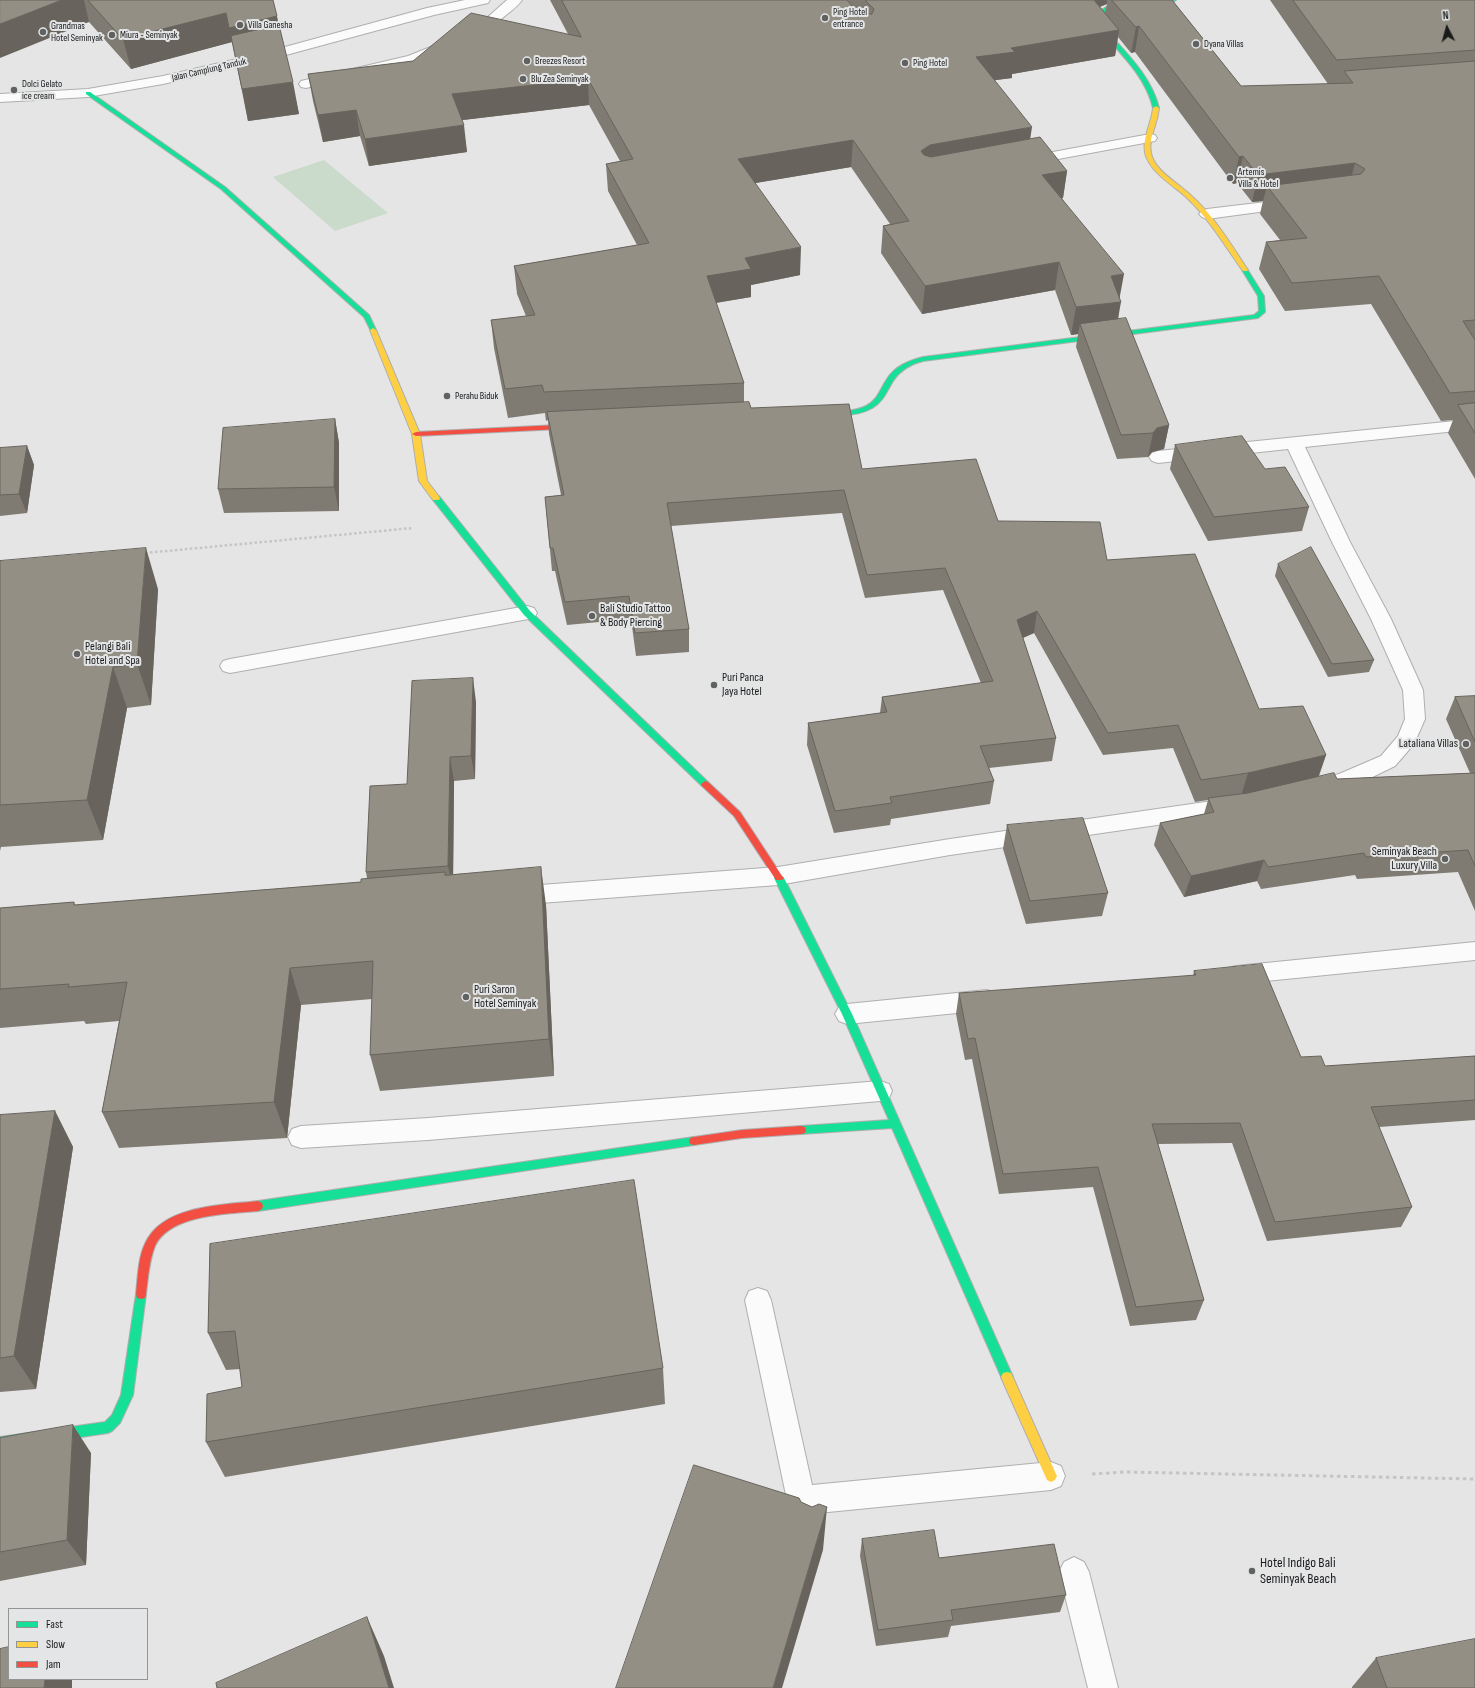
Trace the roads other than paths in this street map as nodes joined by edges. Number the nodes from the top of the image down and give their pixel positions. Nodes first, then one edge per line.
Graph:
1 (421, 0) edge
2 (483, 0) edge
3 (515, 0) edge
4 (1173, 0) edge
5 (432, 11) junction
6 (306, 84) dead end
7 (88, 93) junction
8 (2, 97) edge
9 (1150, 138) junction
10 (1012, 163) edge
11 (1308, 202) edge
12 (1207, 214) junction
13 (810, 414) edge
14 (1475, 424) edge
15 (589, 426) edge
16 (416, 434) junction
17 (1296, 444) junction
18 (1158, 457) dead end
19 (527, 613) junction
20 (230, 666) dead end
21 (1300, 791) edge
22 (1256, 801) edge
23 (778, 876) junction
24 (494, 897) edge
25 (1475, 951) edge
26 (1212, 977) edge
27 (1006, 998) edge
28 (846, 1014) junction
29 (880, 1091) junction
30 (894, 1124) junction
31 (301, 1137) dead end
32 (758, 1300) dead end
33 (0, 1443) edge
34 (1052, 1476) joint
35 (801, 1500) junction
36 (809, 1534) edge
37 (1074, 1572) dead end
38 (1103, 1688) edge

1 - 5 street
2 - 5 street, Jalan Camplung Tanduk
3 - 6 street
4 - 9 street
5 - 7 street, Jalan Camplung Tanduk
7 - 8 street, Jalan Camplung Tanduk
7 - 16 street
9 - 10 street
9 - 12 street
11 - 12 street
12 - 13 street
14 - 17 street
15 - 16 street
16 - 19 street
17 - 18 street
17 - 21 street
19 - 20 street
19 - 23 street
22 - 23 street
23 - 24 street
23 - 28 street
25 - 26 street
27 - 28 street
28 - 29 street
29 - 30 street
29 - 31 street
30 - 33 street
30 - 34 street
32 - 35 street
34 - 35 street
35 - 36 street
37 - 38 street

